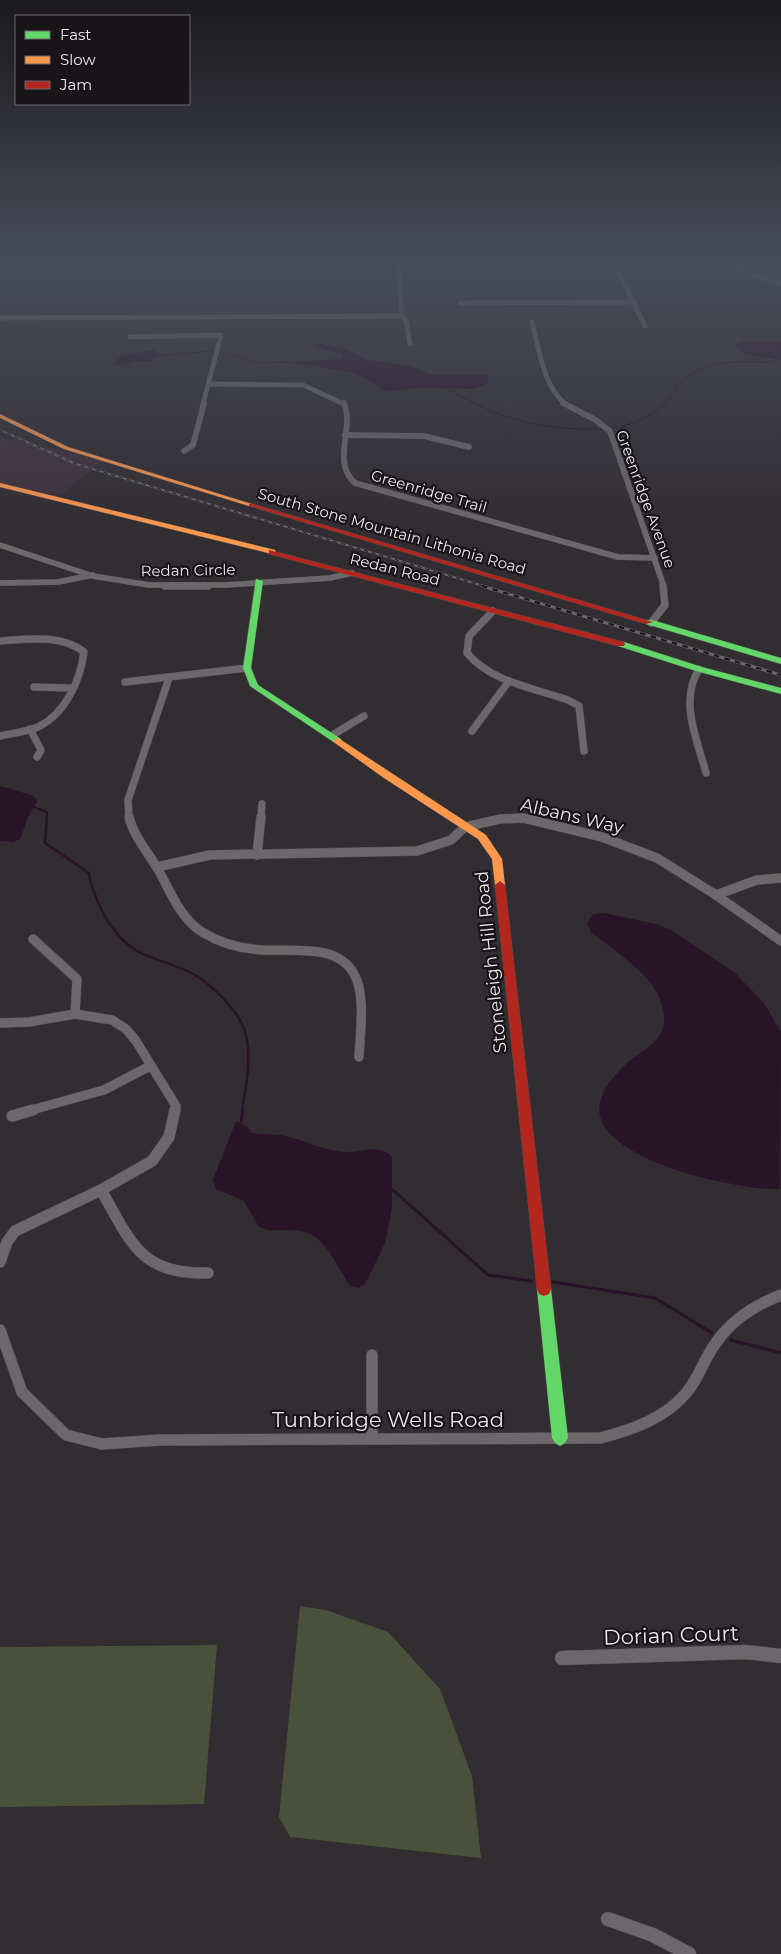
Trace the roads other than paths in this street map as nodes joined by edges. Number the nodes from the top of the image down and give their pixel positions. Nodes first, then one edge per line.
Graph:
1 (218, 351) edge
2 (541, 351) edge
3 (210, 384) junction
4 (0, 416) edge
5 (345, 435) junction
6 (469, 447) dead end
7 (184, 450) dead end
8 (0, 485) edge
9 (0, 545) edge
10 (655, 558) junction
11 (352, 573) junction
12 (93, 575) junction
13 (260, 582) junction
14 (0, 583) edge
15 (493, 611) junction
16 (651, 623) junction
17 (0, 641) edge
18 (781, 661) edge
19 (246, 668) junction
20 (698, 669) junction
21 (169, 678) junction
22 (509, 681) junction
23 (125, 682) dead end
24 (34, 687) dead end
25 (71, 688) junction
26 (781, 691) edge
27 (364, 716) dead end
28 (30, 729) junction
29 (472, 731) dead end
30 (0, 736) edge
31 (331, 736) junction
32 (584, 751) dead end
33 (37, 757) dead end
34 (706, 773) dead end
35 (262, 804) dead end
36 (465, 827) junction
37 (257, 855) junction
38 (157, 867) junction
39 (781, 878) edge
40 (716, 895) junction
41 (33, 939) dead end
42 (781, 941) edge
43 (75, 1014) junction
44 (0, 1023) edge
45 (358, 1057) dead end
46 (150, 1066) junction
47 (12, 1116) dead end
48 (101, 1190) junction
49 (0, 1262) edge
50 (208, 1273) dead end
51 (781, 1295) edge
52 (0, 1330) edge
53 (372, 1355) dead end
54 (372, 1438) junction
55 (560, 1438) junction
56 (781, 1656) edge
57 (562, 1658) dead end
58 (608, 1919) dead end
59 (689, 1954) edge

1 - 3 street
2 - 10 street, Greenridge Avenue
3 - 5 street, Greenridge Trail
3 - 7 street
4 - 16 main road, South Stone Mountain Lithonia Road
5 - 6 street
5 - 10 street, Greenridge Trail
8 - 11 main road, Redan Road
9 - 12 street, Redan Circle
10 - 16 street, Greenridge Avenue
11 - 13 street, Redan Circle
11 - 15 main road, Redan Road
12 - 13 street, Redan Circle
12 - 14 street
13 - 19 main road
15 - 20 main road, Redan Road
15 - 22 street
16 - 18 main road, South Stone Mountain Lithonia Road
17 - 25 street
19 - 21 street
19 - 31 main road, Stoneleigh Hill Road
20 - 26 main road, Redan Road
20 - 34 street
21 - 23 street
21 - 38 street
22 - 29 street
22 - 32 street
24 - 25 street
25 - 28 street
27 - 31 street
28 - 30 street
28 - 33 street
31 - 36 main road, Stoneleigh Hill Road
35 - 37 street
36 - 37 street, Albans Way
36 - 40 street, Albans Way
36 - 55 main road, Stoneleigh Hill Road
37 - 38 street, Albans Way
38 - 45 street
39 - 40 street
40 - 42 street, Albans Way
41 - 43 street
43 - 44 street
43 - 46 street
46 - 47 street
46 - 48 street
48 - 49 street
48 - 50 street
51 - 55 street, Tunbridge Wells Road
52 - 54 street, Tunbridge Wells Road
53 - 54 street
54 - 55 street, Tunbridge Wells Road
56 - 57 street, Dorian Court
58 - 59 street

